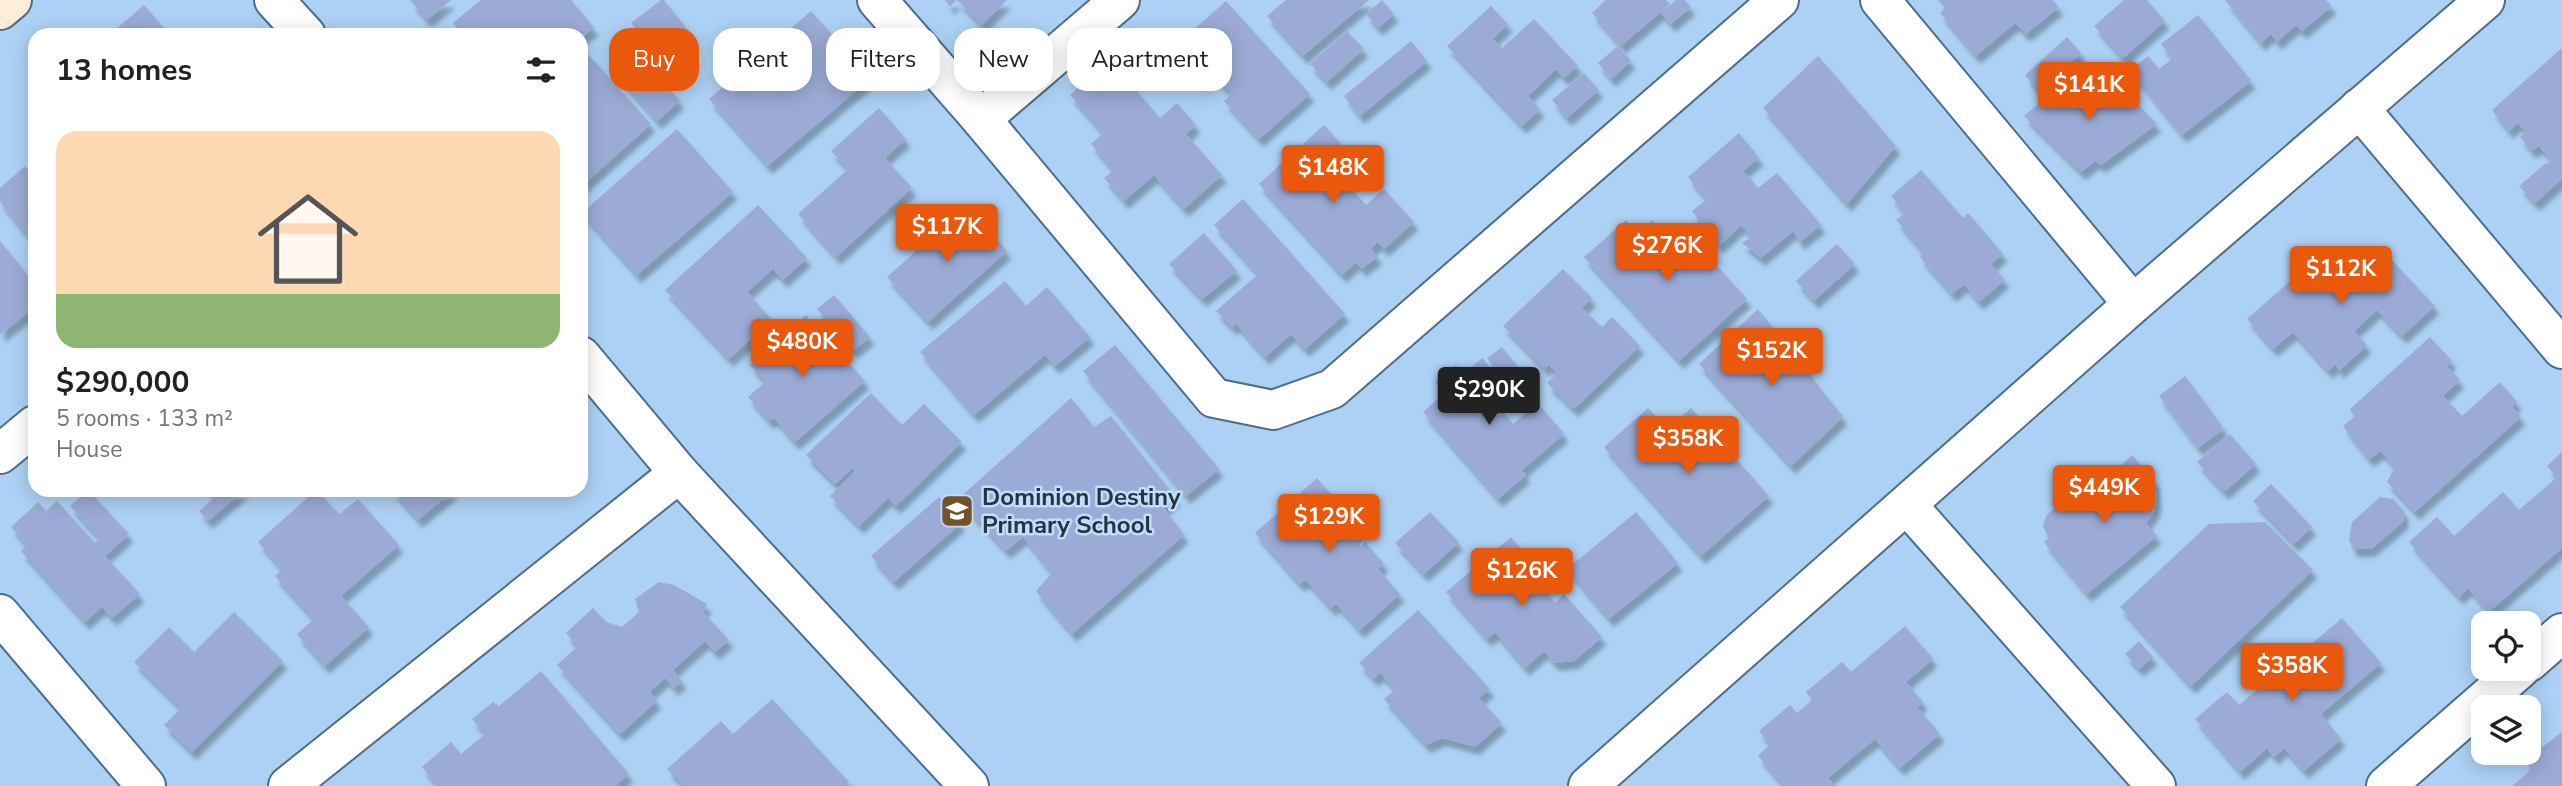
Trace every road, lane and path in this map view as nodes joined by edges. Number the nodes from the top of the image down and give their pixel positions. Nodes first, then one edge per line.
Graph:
1 (12, 0) edge
2 (274, 0) edge
3 (877, 0) edge
4 (1121, 0) edge
5 (1779, 0) edge
6 (1880, 0) edge
7 (2485, 0) edge
8 (0, 10) edge
9 (300, 28) edge
10 (2358, 108) junction
11 (981, 119) junction
12 (2133, 304) junction
13 (2562, 349) edge
14 (588, 364) edge
15 (28, 431) edge
16 (0, 454) edge
17 (679, 473) junction
18 (1907, 505) junction
19 (0, 614) edge
20 (2562, 633) edge
21 (2541, 651) edge
22 (2506, 681) edge
23 (146, 786) edge
24 (288, 786) edge
25 (969, 786) edge
26 (1588, 786) edge
27 (2156, 786) edge
28 (2386, 786) edge

1 - 8 street
2 - 9 street
3 - 11 street
4 - 11 street
5 - 11 street
6 - 12 street
7 - 10 street
10 - 12 street
10 - 13 street
12 - 18 street
14 - 17 street
15 - 16 street
17 - 24 street
17 - 25 street
18 - 26 street
18 - 27 street
19 - 23 street
20 - 21 street
22 - 28 street

